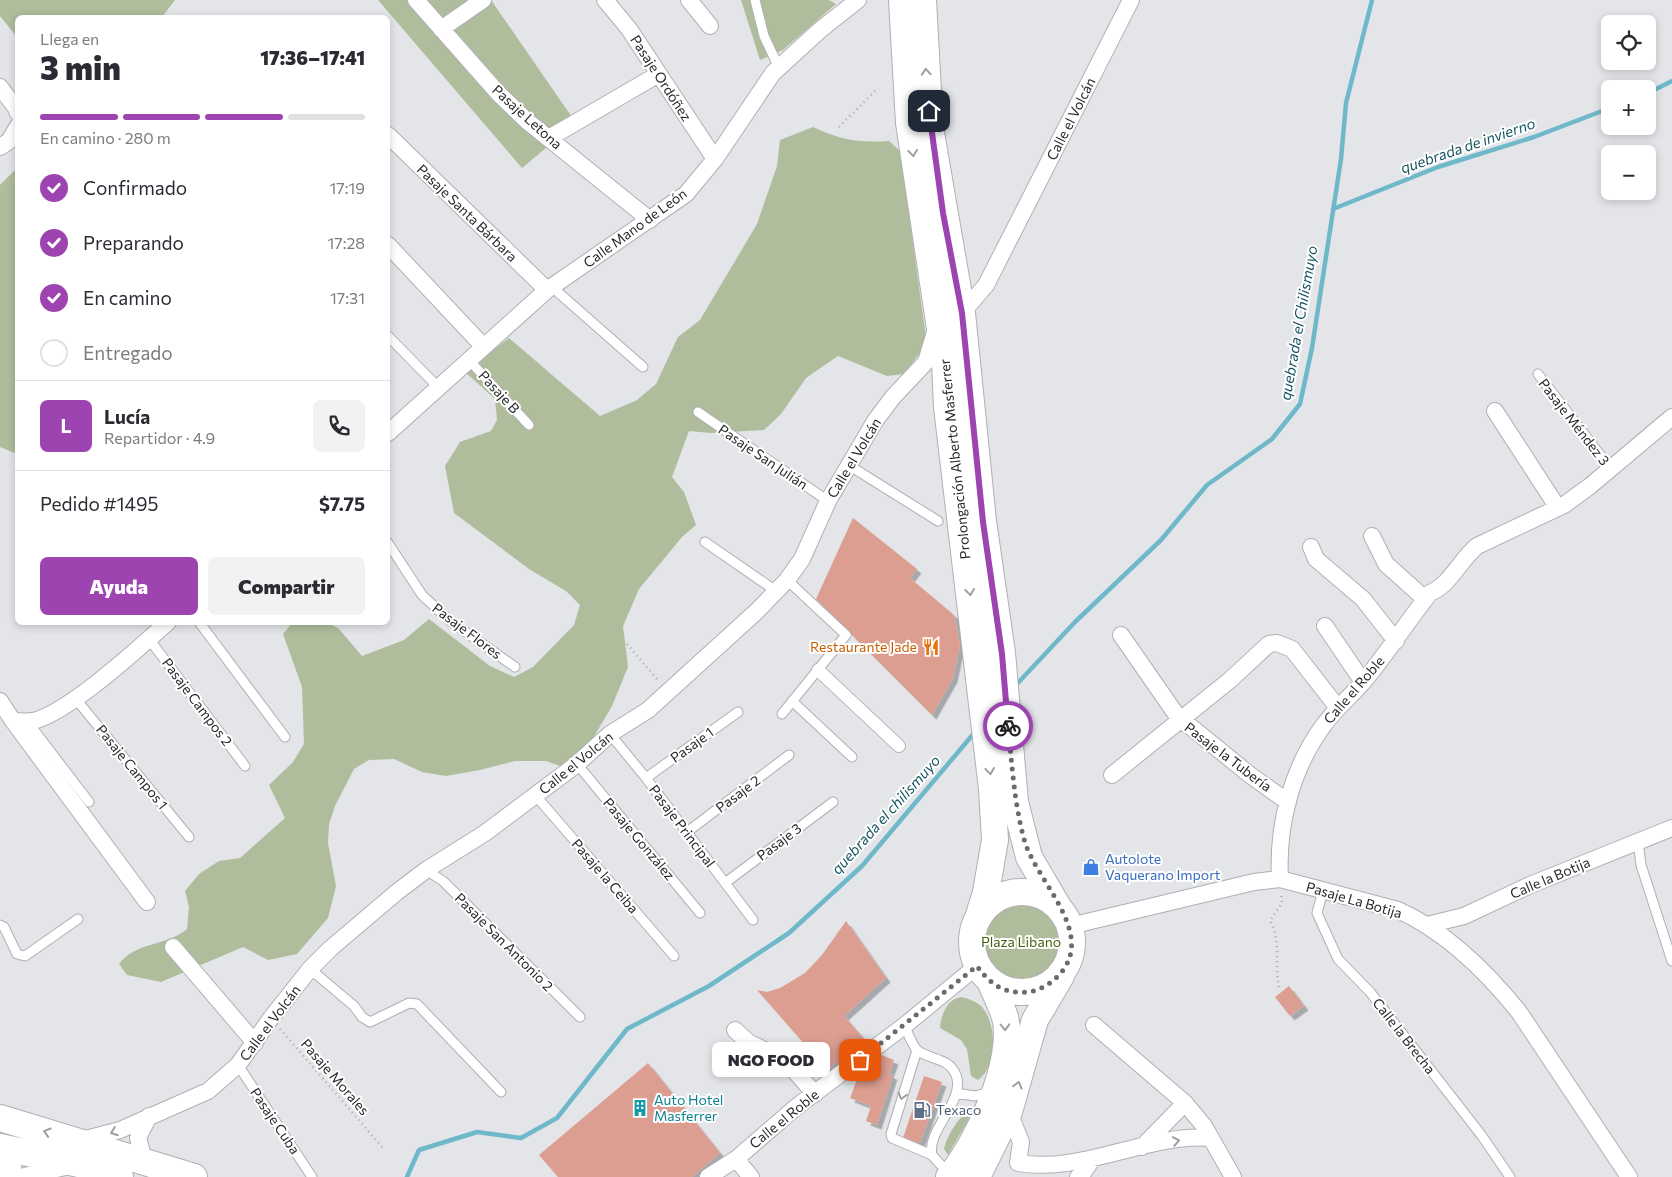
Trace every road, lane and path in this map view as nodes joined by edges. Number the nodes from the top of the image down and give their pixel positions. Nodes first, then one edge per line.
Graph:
1 (416, 0) edge
2 (483, 0) edge
3 (605, 0) edge
4 (689, 0) edge
5 (755, 0) edge
6 (858, 0) edge
7 (902, 0) edge
8 (923, 0) edge
9 (1131, 0) edge
10 (710, 26) dead end
11 (441, 29) junction
12 (779, 68) junction
13 (657, 75) junction
14 (0, 87) edge
15 (876, 90) dead end
16 (15, 107) edge
17 (839, 127) dead end
18 (15, 131) edge
19 (390, 138) edge
20 (549, 138) junction
21 (0, 147) edge
22 (715, 158) junction
23 (650, 220) junction
24 (390, 247) edge
25 (549, 289) junction
26 (950, 312) junction
27 (390, 338) edge
28 (483, 346) junction
29 (468, 359) junction
30 (643, 366) dead end
31 (1538, 374) dead end
32 (437, 386) junction
33 (698, 412) dead end
34 (1495, 412) dead end
35 (1672, 417) edge
36 (529, 425) dead end
37 (390, 431) edge
38 (850, 466) junction
39 (1611, 469) junction
40 (828, 501) junction
41 (1558, 508) junction
42 (938, 521) dead end
43 (1372, 536) dead end
44 (705, 542) dead end
45 (390, 546) edge
46 (1311, 547) dead end
47 (782, 585) junction
48 (1425, 599) junction
49 (165, 625) edge
50 (201, 625) edge
51 (1325, 626) dead end
52 (1121, 635) dead end
53 (149, 639) junction
54 (1396, 641) junction
55 (627, 644) dead end
56 (515, 667) dead end
57 (818, 670) junction
58 (1363, 682) junction
59 (669, 692) junction
60 (75, 698) junction
61 (0, 701) edge
62 (792, 701) junction
63 (1338, 708) junction
64 (738, 712) dead end
65 (782, 714) dead end
66 (1180, 720) junction
67 (20, 721) junction
68 (610, 734) junction
69 (285, 737) dead end
70 (899, 746) dead end
71 (789, 755) dead end
72 (852, 757) dead end
73 (577, 764) junction
74 (245, 766) dead end
75 (1112, 775) dead end
76 (646, 778) junction
77 (536, 796) junction
78 (89, 802) dead end
79 (833, 802) dead end
80 (1288, 802) junction
81 (1672, 828) edge
82 (686, 832) junction
83 (189, 837) dead end
84 (1638, 842) junction
85 (426, 870) junction
86 (1280, 879) junction
87 (725, 883) junction
88 (1323, 890) junction
89 (146, 902) dead end
90 (700, 913) dead end
91 (978, 918) junction
92 (1065, 918) junction
93 (78, 919) dead end
94 (753, 920) dead end
95 (0, 925) edge
96 (1427, 925) junction
97 (173, 947) dead end
98 (674, 956) dead end
99 (1672, 961) edge
100 (1066, 965) junction
101 (310, 969) junction
102 (984, 973) junction
103 (1279, 987) dead end
104 (580, 1017) dead end
105 (271, 1018) junction
106 (1094, 1025) dead end
107 (904, 1026) junction
108 (735, 1030) dead end
109 (255, 1043) junction
110 (917, 1050) junction
111 (238, 1066) junction
112 (995, 1090) junction
113 (501, 1092) dead end
114 (956, 1093) junction
115 (815, 1094) junction
116 (1185, 1103) junction
117 (1009, 1112) junction
118 (149, 1116) junction
119 (0, 1118) edge
120 (1211, 1138) junction
121 (0, 1147) edge
122 (1142, 1147) junction
123 (383, 1148) dead end
124 (77, 1152) junction
125 (932, 1155) junction
126 (1093, 1158) junction
127 (736, 1159) junction
128 (151, 1163) junction
129 (1017, 1170) edge
130 (1, 1177) edge
131 (20, 1177) edge
132 (120, 1177) edge
133 (194, 1177) edge
134 (312, 1177) edge
135 (708, 1177) edge
136 (752, 1177) edge
137 (949, 1177) edge
138 (977, 1177) edge
139 (1086, 1177) edge
140 (1233, 1177) edge
141 (1510, 1177) edge
142 (1629, 1177) edge

1 - 11 street, Pasaje Letona
2 - 11 street
3 - 13 street, Pasaje Ordóñez
4 - 10 street
5 - 12 lane
6 - 12 street, Calle Mano de León
7 -> 26 main road, Prolongación Alberto Masferrer
26 -> 8 main road, Prolongación Alberto Masferrer
9 - 26 street, Calle el Volcán
11 - 20 street, Pasaje Letona
12 - 22 street, Calle Mano de León
13 - 20 street
13 - 22 street, Pasaje Ordóñez
14 - 16 street
15 - 17 path
18 - 21 street
19 - 25 street, Pasaje Santa Bárbara
20 - 23 street, Pasaje Letona
22 - 23 street, Calle Mano de León
23 - 25 street, Calle Mano de León
24 - 28 street
25 - 28 street, Calle Mano de León
25 - 30 lane
26 - 38 street, Calle el Volcán
26 -> 91 main road, Prolongación Alberto Masferrer
26 - 92 main road, Prolongación Alberto Masferrer
27 - 32 lane
28 - 29 street, Calle Mano de León
29 - 32 street, Calle Mano de León
29 - 36 lane, Pasaje B
31 - 39 lane, Pasaje Méndez 3
32 - 37 street, Calle Mano de León
33 - 40 lane, Pasaje San Julián
34 - 41 street
35 - 39 street, Calle el Roble
38 - 40 street, Calle el Volcán
38 - 42 lane
39 - 41 street, Calle el Roble
40 - 47 street, Calle el Volcán
41 - 48 street, Calle el Roble
43 - 48 street
44 - 47 lane
45 - 56 lane, Pasaje Flores
46 - 54 street
47 - 57 lane
47 - 59 street, Calle el Volcán
48 - 54 street, Calle el Roble
49 - 53 street
50 - 69 lane
51 - 58 street
52 - 66 street, Pasaje la Tubería
53 - 60 street
53 - 74 lane, Pasaje Campos 2
54 - 58 street, Calle el Roble
55 - 59 path
57 - 62 lane
57 - 70 street
58 - 63 street, Calle el Roble
59 - 68 street, Calle el Volcán
60 - 67 street
60 - 83 lane, Pasaje Campos 1
61 - 67 street
62 - 65 lane
62 - 72 lane
63 - 66 street
63 - 80 street, Calle el Roble
64 - 76 lane, Pasaje 1
66 - 75 street
66 - 80 street, Pasaje la Tubería
67 - 78 lane
67 - 89 street
68 - 73 street, Calle el Volcán
68 - 76 lane, Pasaje Principal
71 - 82 lane, Pasaje 2
73 - 77 street, Calle el Volcán
73 - 90 lane, Pasaje González
76 - 82 lane, Pasaje Principal
77 - 85 street, Calle el Volcán
77 - 98 lane, Pasaje la Ceiba
79 - 87 lane, Pasaje 3
80 - 86 street, Calle el Roble
81 - 84 street, Calle la Botija
82 - 87 lane, Pasaje Principal
84 - 96 street, Calle la Botija
84 - 99 lane
85 - 101 street, Calle el Volcán
85 - 104 lane, Pasaje San Antonio 2
86 - 88 street, Pasaje La Botija
86 - 92 street
86 - 103 path
87 - 94 lane, Pasaje Principal
88 - 96 street, Pasaje La Botija
88 - 141 lane, Calle la Brecha
91 - 92 main road
91 - 102 main road
92 - 100 main road
93 - 95 lane
96 - 142 street, Pasaje La Botija
97 - 109 street
100 - 102 main road
117 -> 100 main road
101 - 105 street, Calle el Volcán
101 - 113 lane
102 - 107 street, Calle el Roble
102 -> 112 main road
105 - 109 street, Calle el Volcán
105 - 123 path, Pasaje Morales
106 - 116 street
107 - 110 lane
107 - 115 street, Calle el Roble
108 - 115 street
109 - 111 street, Calle el Volcán
110 - 114 lane
110 -> 125 lane
111 - 118 street, Calle el Volcán
111 - 134 lane, Pasaje Cuba
112 - 114 lane
112 - 137 main road
114 - 125 lane
115 - 127 street, Calle el Roble
116 - 120 street
116 - 122 street
117 - 129 street
117 - 138 main road
118 -> 124 street, Calle el Volcán
118 - 128 street
124 -> 119 main road
122 -> 120 street
120 - 140 street
121 - 124 main road
121 - 130 main road
122 - 126 street
124 - 128 main road
124 - 131 street, Calle el Volcán
124 - 132 main road
125 - 137 lane
126 - 129 street
126 - 139 street
127 - 135 street, Calle el Roble
127 - 136 street
128 - 133 main road

